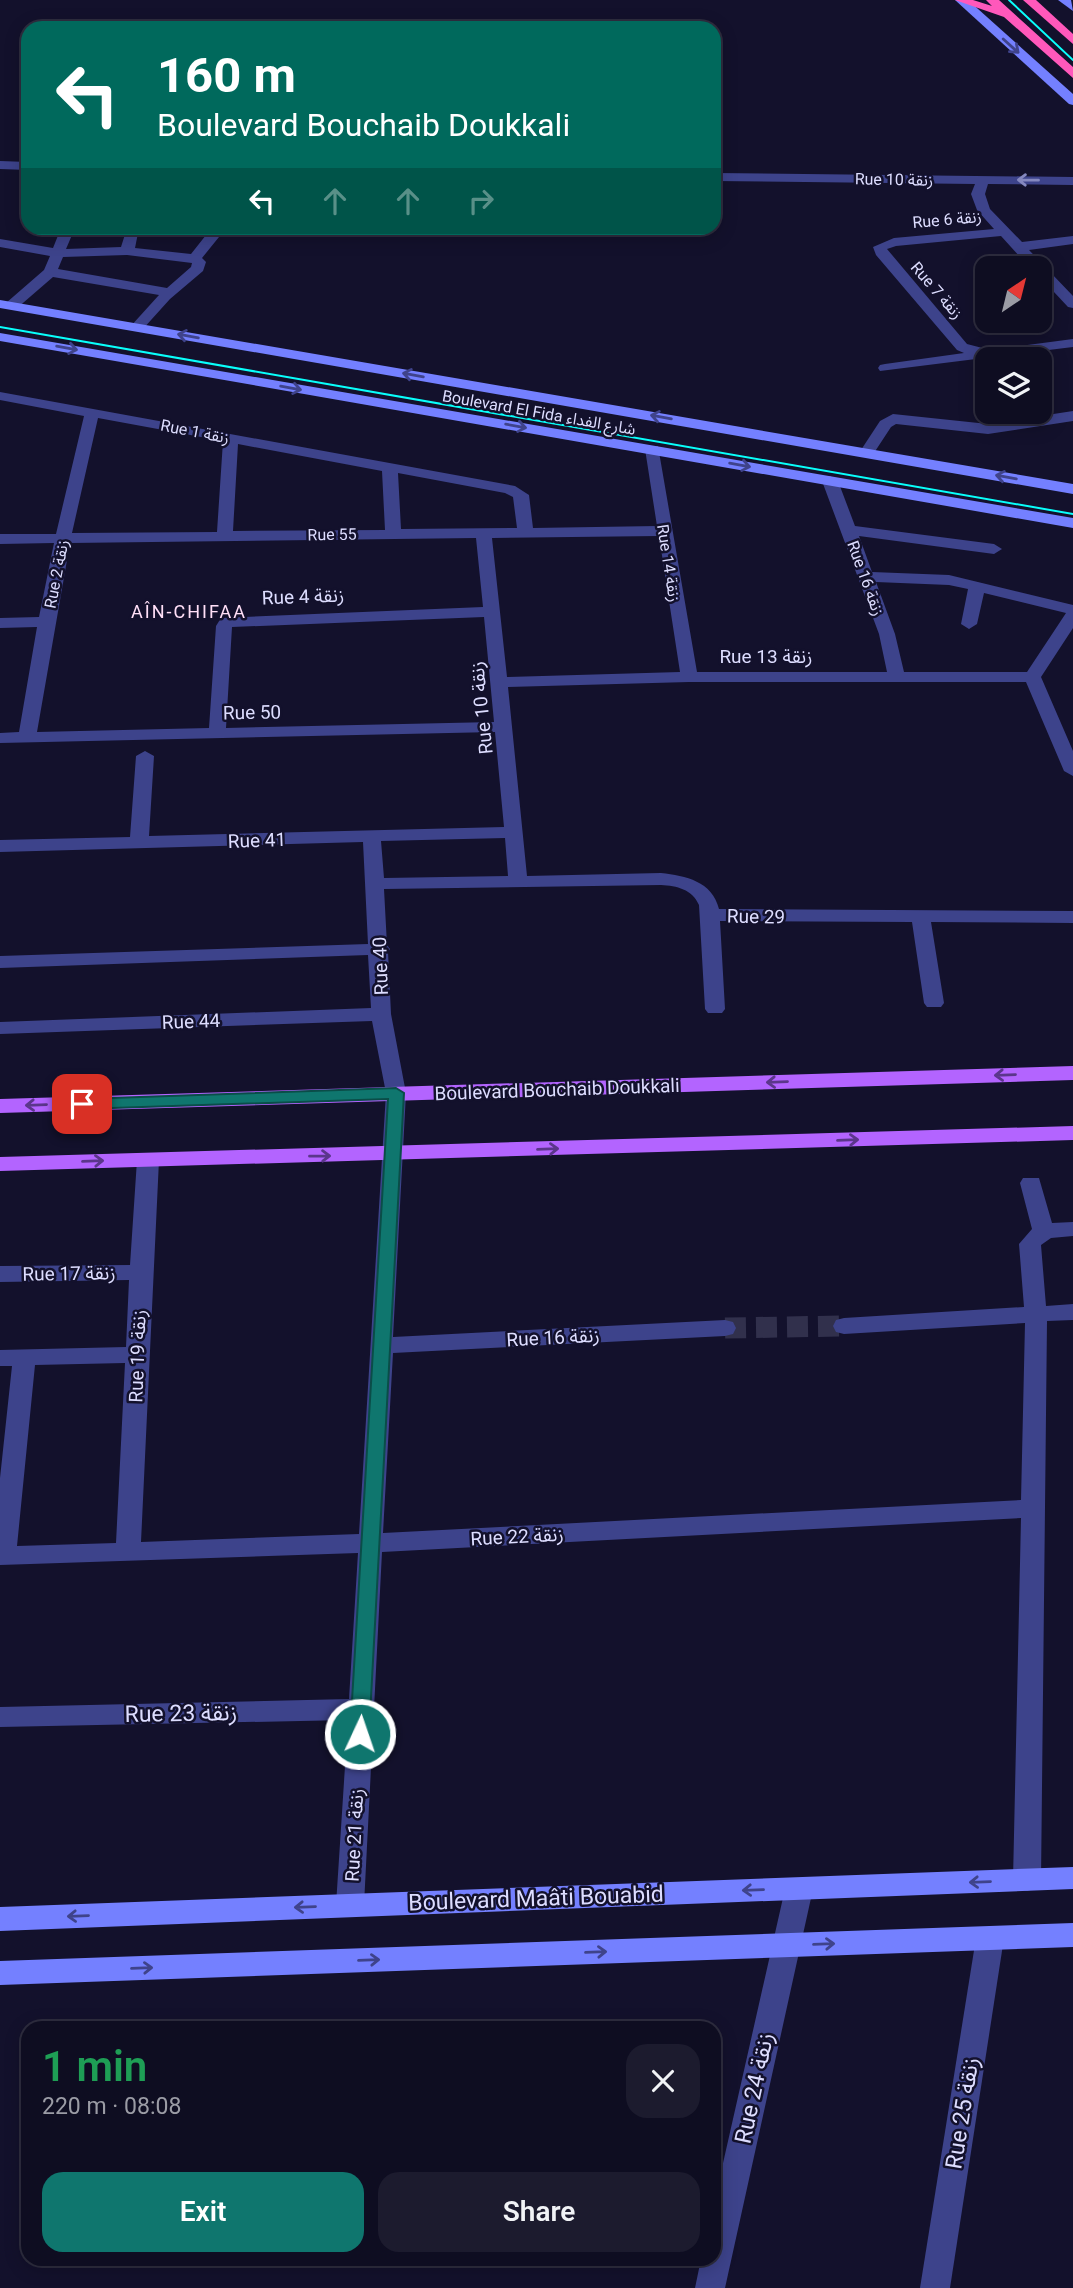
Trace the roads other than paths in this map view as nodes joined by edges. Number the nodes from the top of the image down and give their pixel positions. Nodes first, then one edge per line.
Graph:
1 (961, 0) edge
2 (992, 0) edge
3 (1030, 0) edge
4 (1051, 0) edge
5 (1064, 0) edge
6 (1073, 8) edge
7 (1010, 16) junction
8 (1062, 31) junction
9 (1073, 40) edge
10 (1073, 74) edge
11 (1073, 102) edge
12 (0, 165) edge
13 (21, 166) edge
14 (721, 177) edge
15 (983, 180) junction
16 (1073, 181) edge
17 (1003, 232) junction
18 (65, 235) edge
19 (131, 235) edge
20 (213, 235) edge
21 (1073, 240) edge
22 (894, 242) joint
23 (0, 243) edge
24 (1018, 247) junction
25 (127, 251) junction
26 (59, 253) junction
27 (1027, 256) edge
28 (195, 258) junction
29 (48, 274) junction
30 (1052, 282) edge
31 (167, 294) junction
32 (1073, 304) edge
33 (5, 305) edge
34 (136, 327) junction
35 (0, 337) edge
36 (1073, 342) edge
37 (1033, 347) edge
38 (975, 353) edge
39 (975, 355) edge
40 (885, 368) dead end
41 (0, 397) edge
42 (92, 412) junction
43 (1073, 416) edge
44 (231, 438) junction
45 (653, 449) junction
46 (867, 453) junction
47 (390, 466) junction
48 (830, 481) junction
49 (1073, 489) edge
50 (1073, 523) edge
51 (849, 530) junction
52 (525, 531) junction
53 (664, 531) junction
54 (394, 533) junction
55 (484, 533) junction
56 (225, 536) junction
57 (63, 538) junction
58 (0, 539) edge
59 (994, 549) dead end
60 (866, 577) junction
61 (977, 585) junction
62 (1073, 610) edge
63 (492, 612) junction
64 (1073, 615) edge
65 (47, 622) junction
66 (0, 623) edge
67 (969, 624) dead end
68 (689, 677) junction
69 (897, 677) junction
70 (1031, 677) junction
71 (500, 682) junction
72 (504, 727) junction
73 (217, 733) junction
74 (27, 737) junction
75 (0, 738) edge
76 (145, 756) dead end
77 (1073, 771) edge
78 (513, 832) junction
79 (372, 837) junction
80 (139, 843) junction
81 (0, 846) edge
82 (518, 880) junction
83 (375, 884) junction
84 (710, 915) junction
85 (921, 916) junction
86 (1073, 917) edge
87 (380, 949) junction
88 (0, 962) edge
89 (934, 1003) dead end
90 (715, 1009) dead end
91 (381, 1014) junction
92 (0, 1027) edge
93 (1073, 1073) edge
94 (396, 1093) junction
95 (0, 1106) edge
96 (1073, 1133) edge
97 (393, 1154) junction
98 (148, 1160) junction
99 (0, 1164) edge
100 (1031, 1183) dead end
101 (1073, 1228) edge
102 (1044, 1232) junction
103 (139, 1272) junction
104 (0, 1275) edge
105 (1073, 1312) edge
106 (1036, 1315) junction
107 (844, 1326) tunnel mouth
108 (725, 1328) tunnel mouth
109 (382, 1346) junction
110 (138, 1355) junction
111 (0, 1358) edge
112 (24, 1358) junction
113 (8, 1448) edge
114 (1033, 1508) junction
115 (371, 1543) junction
116 (128, 1552) junction
117 (2, 1556) edge
118 (361, 1709) junction
119 (0, 1717) edge
120 (1073, 1878) edge
121 (1027, 1880) junction
122 (799, 1889) junction
123 (350, 1905) junction
124 (0, 1919) edge
125 (1073, 1935) edge
126 (990, 1938) junction
127 (785, 1945) junction
128 (0, 1973) edge
129 (721, 2238) edge
130 (715, 2266) edge
131 (710, 2288) edge
132 (935, 2288) edge

1 - 7 highway
1 -> 11 main road
2 - 7 highway
3 - 8 highway
4 - 8 highway
5 - 6 main road
7 - 10 highway
8 - 9 highway
12 - 13 street
14 - 15 street, Rue 10 زنقة
16 -> 15 street, Rue 10 زنقة
15 - 17 street
17 - 22 street, Rue 6 زنقة
17 - 24 street
18 - 26 street
19 - 25 street
20 - 28 street
21 - 24 street
22 - 38 street, Rue 7 زنقة
23 - 26 street
24 - 27 street
25 - 26 street
25 - 28 street
26 - 29 street
28 - 31 street
29 - 31 street
29 - 33 street
30 - 32 street
31 - 34 street
33 - 34 main road, Boulevard El Fida شارع الفداء
46 -> 34 main road, Boulevard El Fida شارع الفداء
35 -> 45 main road, Boulevard El Fida شارع الفداء
36 - 37 street
39 - 40 street
41 - 42 street, Rue 1 زنقة
42 - 44 street, Rue 1 زنقة
42 - 57 street, Rue 2 زنقة
43 - 46 street
44 - 47 street, Rue 1 زنقة
44 - 56 street
45 -> 48 main road, Boulevard El Fida شارع الفداء
45 - 53 street, Rue 14 زنقة
49 -> 46 main road, Boulevard El Fida شارع الفداء
47 - 52 street, Rue 1 زنقة
47 - 54 street
48 - 50 main road, Boulevard El Fida شارع الفداء
48 - 51 street, Rue 16 زنقة
51 - 59 street
51 - 60 street, Rue 16 زنقة
52 - 53 street, Rue 55
52 - 55 street, Rue 55
53 - 68 street, Rue 14 زنقة
54 - 55 street, Rue 55
54 - 56 street, Rue 55
55 - 63 street, Rue 10 زنقة
56 - 57 street, Rue 55
57 - 58 street, Rue 55
57 - 65 street, Rue 2 زنقة
60 - 61 street
60 - 69 street, Rue 16 زنقة
61 - 62 street
61 - 67 street
63 - 71 street, Rue 10 زنقة
63 - 73 street, Rue 4 زنقة
64 - 70 street
65 - 66 street
65 - 74 street, Rue 2 زنقة
68 - 69 street, Rue 13 زنقة
68 - 71 street, Rue 13 زنقة
69 - 70 street, Rue 13 زنقة
70 - 77 street
71 - 72 street, Rue 10 زنقة
72 - 73 street, Rue 50
72 - 78 street, Rue 10 زنقة
73 - 74 street, Rue 50
74 - 75 street, Rue 50
76 - 80 street
78 - 79 street, Rue 41
78 - 82 street, Rue 10 زنقة
79 - 80 street, Rue 41
79 - 83 street, Rue 40
80 - 81 street, Rue 41
82 - 83 street, Rue 29
82 - 84 street, Rue 29
83 - 87 street, Rue 40
84 - 85 street, Rue 29
84 - 90 street
85 - 86 street, Rue 29
85 - 89 street
87 - 88 street
87 - 91 street, Rue 40
91 - 92 street, Rue 44
91 - 94 street, Rue 40
93 -> 94 main road, Boulevard Bouchaib Doukkali
94 -> 95 main road, Boulevard Bouchaib Doukkali
94 - 97 street, Rue 21 زنقة
97 -> 96 main road
98 -> 97 main road
97 - 109 street, Rue 21 زنقة
99 -> 98 main road
98 - 103 street, Rue 19 زنقة
100 - 102 street
101 - 102 street
102 - 106 street
103 - 104 street, Rue 17 زنقة
103 - 110 street, Rue 19 زنقة
105 - 106 street
106 - 107 street
106 - 114 street
108 - 109 street, Rue 16 زنقة
109 - 115 street, Rue 21 زنقة
110 - 112 street
110 - 116 street, Rue 19 زنقة
111 - 112 street
112 - 113 street
113 - 117 street
114 - 115 street, Rue 22 زنقة
114 - 121 street
115 - 116 street, Rue 22 زنقة
115 - 118 street, Rue 21 زنقة
116 - 117 street, Rue 22 زنقة
118 - 119 street, Rue 23 زنقة
118 - 123 street, Rue 21 زنقة
120 - 121 main road, Boulevard Maâti Bouabid
121 -> 122 main road, Boulevard Maâti Bouabid
122 -> 123 main road, Boulevard Maâti Bouabid
122 - 127 street, Rue 24 زنقة
123 -> 124 main road, Boulevard Maâti Bouabid
125 - 126 main road
127 -> 126 main road
126 - 132 street, Rue 25 زنقة
128 -> 127 main road
127 - 129 street, Rue 24 زنقة
130 - 131 street, Rue 24 زنقة

